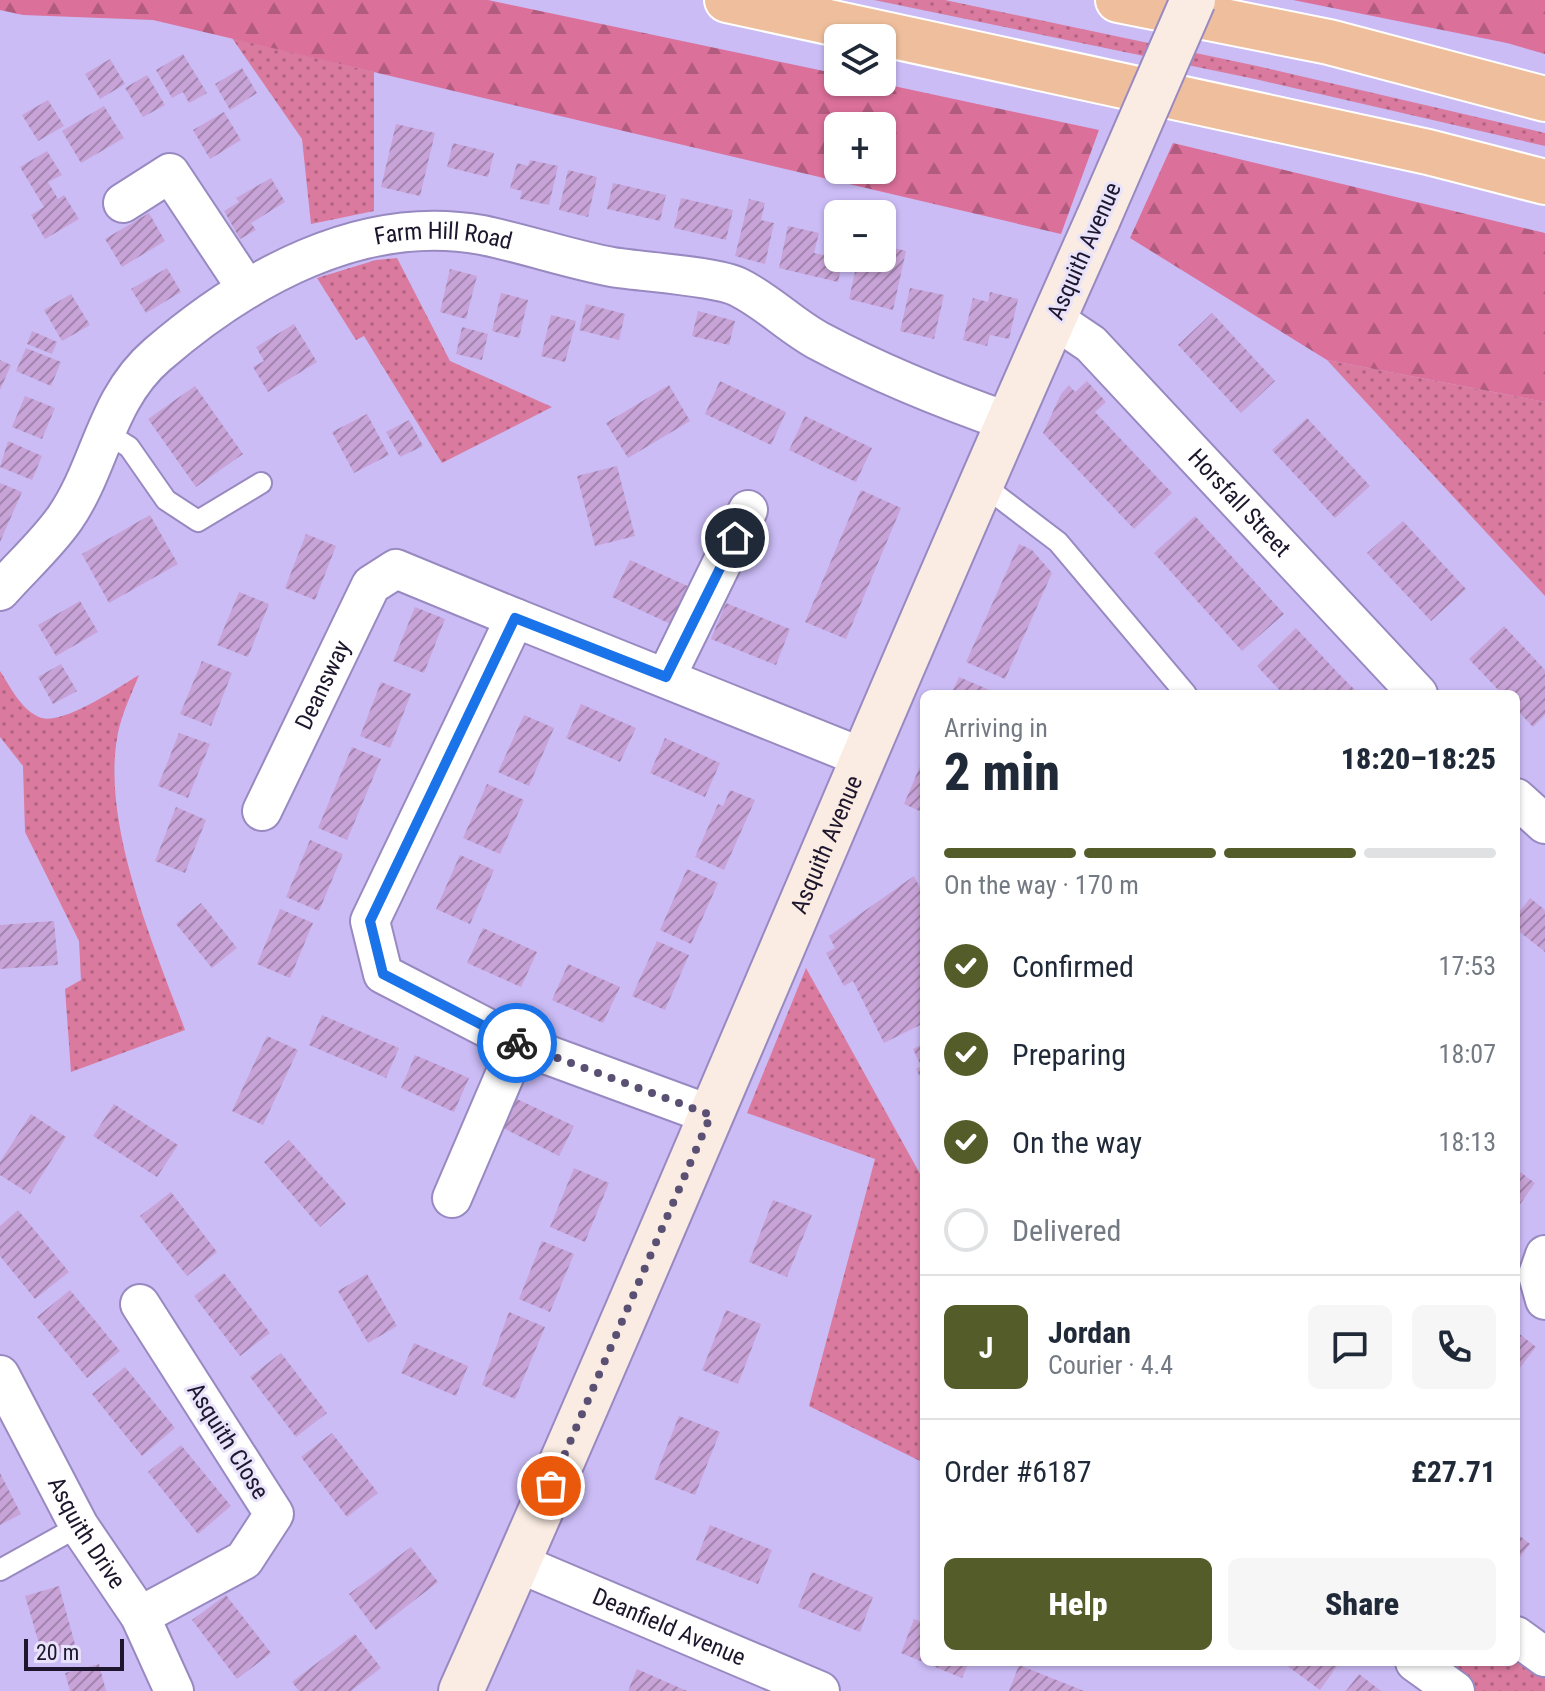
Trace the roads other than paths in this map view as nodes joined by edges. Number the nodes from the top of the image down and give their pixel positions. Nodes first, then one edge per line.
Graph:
1 (727, 0) edge
2 (1118, 0) edge
3 (1193, 0) edge
4 (1545, 99) edge
5 (1545, 182) edge
6 (123, 203) dead end
7 (247, 289) junction
8 (1054, 319) junction
9 (1009, 422) junction
10 (105, 432) junction
11 (261, 483) dead end
12 (983, 485) junction
13 (748, 510) dead end
14 (0, 591) edge
15 (515, 618) junction
16 (666, 677) junction
17 (1183, 690) edge
18 (1414, 690) edge
19 (861, 757) junction
20 (1520, 802) edge
21 (262, 811) dead end
22 (1545, 824) edge
23 (518, 1044) junction
24 (711, 1115) junction
25 (452, 1198) dead end
26 (1545, 1255) edge
27 (1545, 1300) edge
28 (140, 1304) dead end
29 (0, 1375) edge
30 (79, 1526) junction
31 (518, 1563) junction
32 (0, 1570) edge
33 (140, 1616) junction
34 (1520, 1639) edge
35 (1545, 1657) edge
36 (1421, 1666) edge
37 (174, 1691) edge
38 (461, 1691) edge
39 (820, 1691) edge
40 (1455, 1691) edge

1 - 5 highway
2 - 4 highway
3 - 8 main road, Asquith Avenue, bridge
6 - 7 street
7 - 9 street, Farm Hill Road
7 - 10 street, Farm Hill Road
8 - 9 main road, Asquith Avenue
8 - 18 street, Horsfall Street
9 - 12 main road, Asquith Avenue
10 - 11 lane
10 - 14 street, Farm Hill Road
12 - 17 lane
12 - 19 main road, Asquith Avenue
13 - 16 street
15 - 16 street, Deansway
15 - 21 street, Deansway
15 - 23 street
16 - 19 street, Deansway
19 - 24 main road, Asquith Avenue
20 - 22 street
23 - 24 street
23 - 25 street
24 - 31 main road, Asquith Avenue
26 - 27 street
28 - 33 street, Asquith Close
29 - 30 street, Asquith Drive
30 - 32 lane
30 - 33 street, Asquith Drive
31 - 38 main road, Asquith Avenue
31 - 39 street, Deanfield Avenue
33 - 37 street, Asquith Drive
34 - 35 street
36 - 40 street

